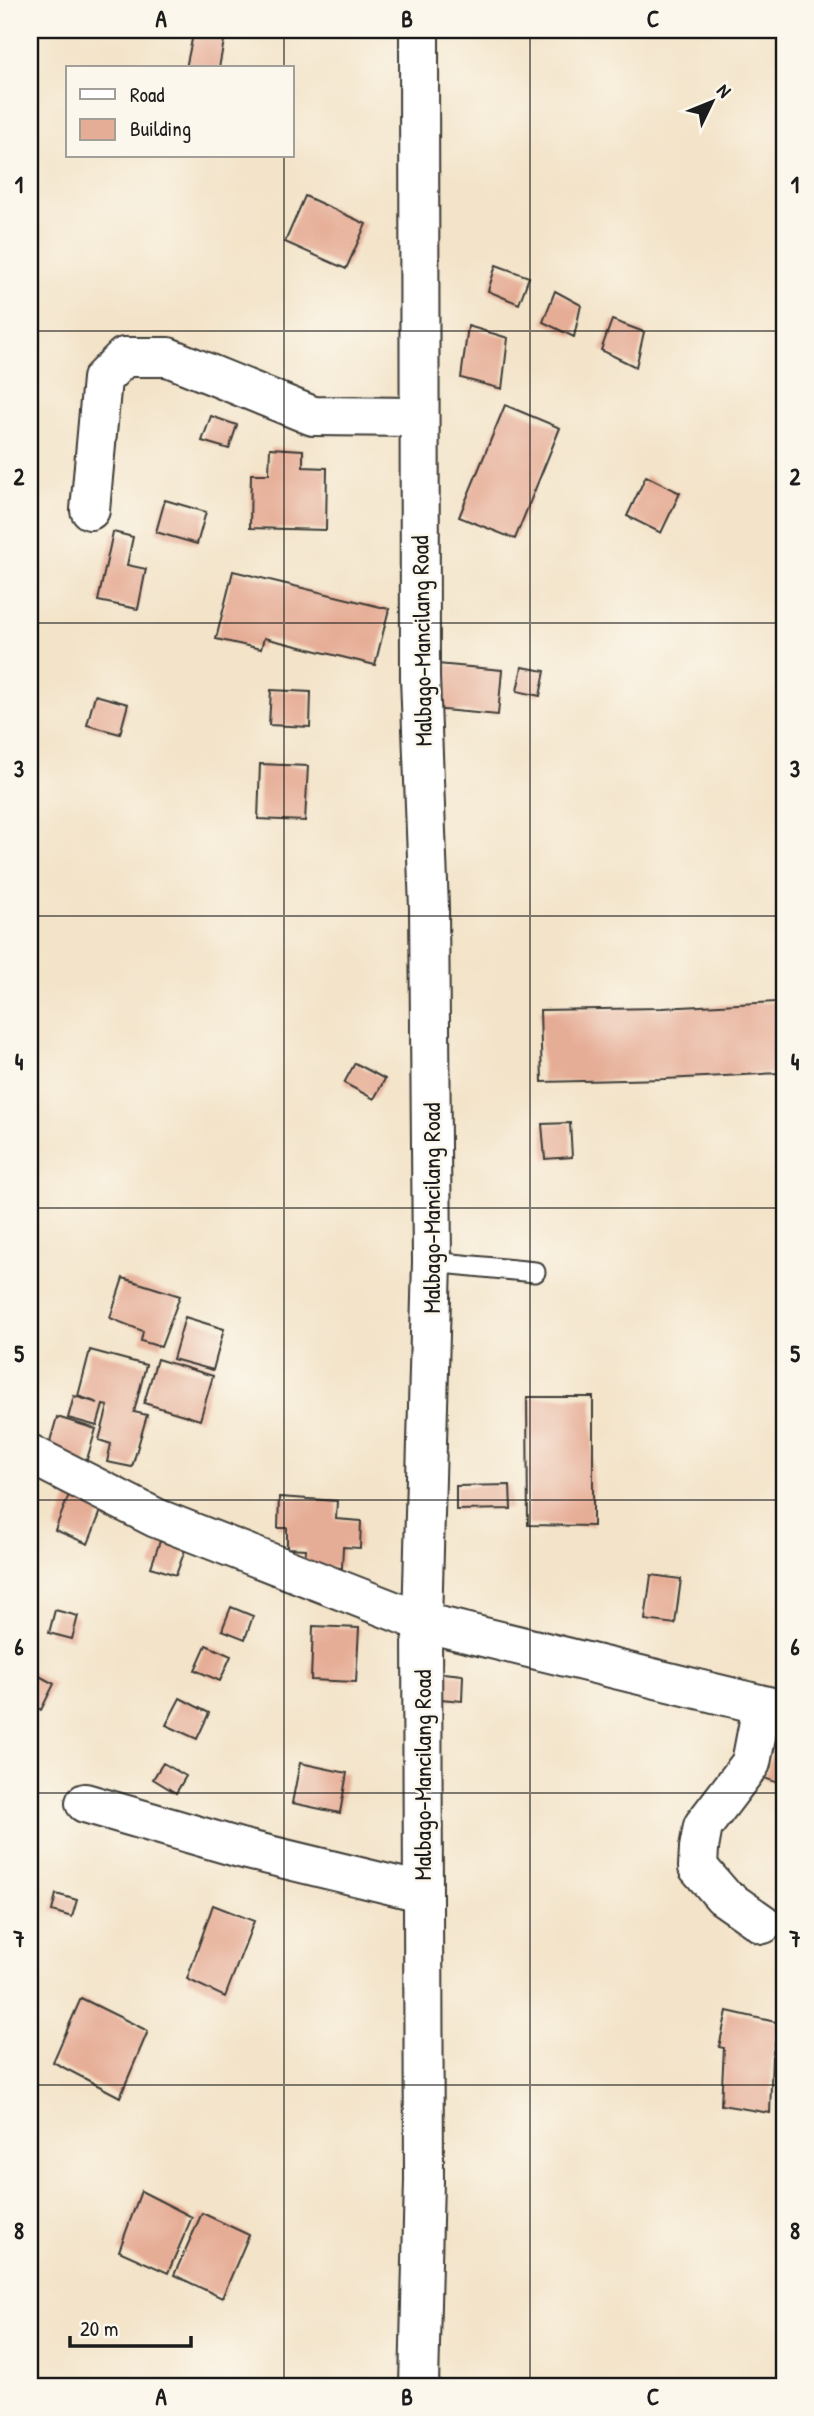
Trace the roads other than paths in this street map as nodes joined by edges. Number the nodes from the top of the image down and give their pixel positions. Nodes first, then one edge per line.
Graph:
1 (419, 30) edge
2 (418, 416) junction
3 (90, 510) dead end
4 (432, 1262) junction
5 (535, 1272) dead end
6 (30, 1454) edge
7 (422, 1622) junction
8 (773, 1708) edge
9 (85, 1803) dead end
10 (421, 1892) junction
11 (763, 1924) dead end
12 (419, 2386) edge

1 - 2 main road, Malbago-Mancilang Road
2 - 3 main road
2 - 4 main road, Malbago-Mancilang Road
4 - 5 lane
4 - 7 main road, Malbago-Mancilang Road
6 - 7 main road
7 - 8 main road
7 - 10 main road, Malbago-Mancilang Road
8 - 11 main road
9 - 10 main road
10 - 12 main road, Malbago-Mancilang Road

